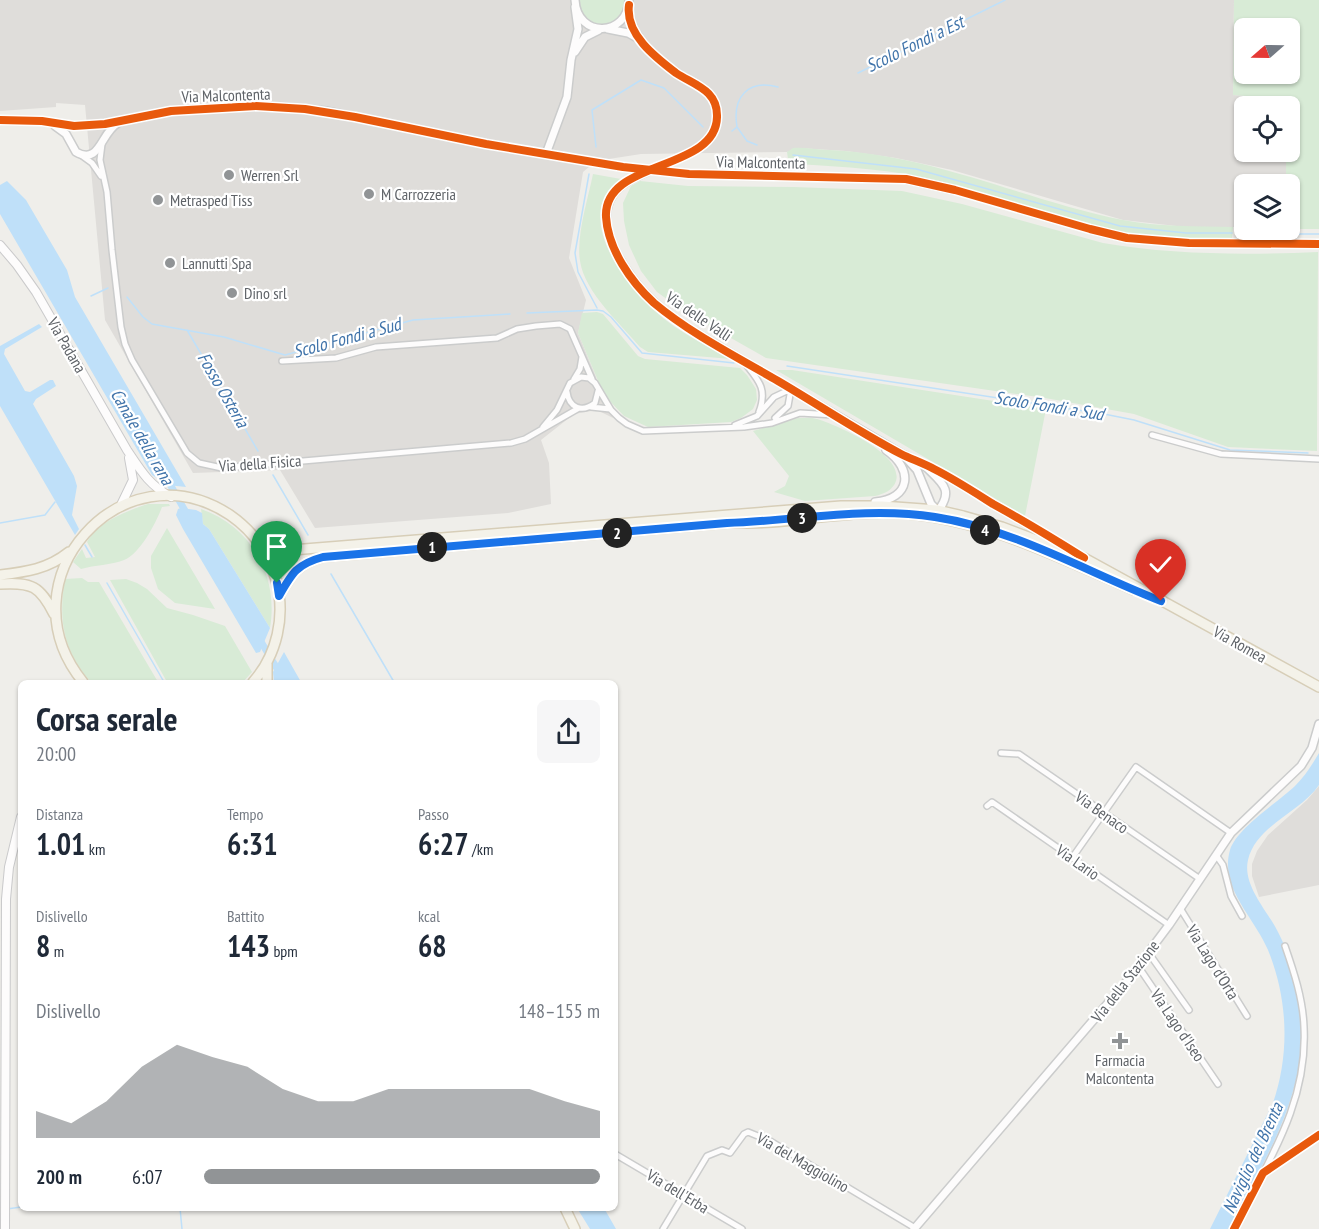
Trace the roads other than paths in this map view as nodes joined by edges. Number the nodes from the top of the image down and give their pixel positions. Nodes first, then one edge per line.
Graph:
1 (629, 3) edge
2 (575, 4) edge
3 (604, 28) junction
4 (642, 41) junction
5 (572, 57) junction
6 (129, 118) junction
7 (0, 120) edge
8 (42, 121) junction
9 (90, 124) junction
10 (80, 125) junction
11 (102, 142) junction
12 (71, 146) junction
13 (79, 154) junction
14 (546, 154) junction
15 (107, 192) junction
16 (1319, 244) edge
17 (0, 245) edge
18 (582, 356) junction
19 (741, 359) junction
20 (282, 360) dead end
21 (574, 379) junction
22 (593, 381) junction
23 (598, 389) junction
24 (791, 389) junction
25 (567, 392) junction
26 (591, 406) junction
27 (579, 408) junction
28 (611, 410) junction
29 (835, 415) junction
30 (757, 416) junction
31 (761, 425) junction
32 (730, 427) junction
33 (540, 430) junction
34 (866, 433) junction
35 (1152, 435) dead end
36 (127, 450) junction
37 (902, 454) junction
38 (1319, 459) edge
39 (921, 463) junction
40 (171, 497) junction
41 (858, 505) junction
42 (120, 507) junction
43 (937, 514) junction
44 (260, 545) junction
45 (73, 549) junction
46 (1084, 558) junction
47 (0, 575) edge
48 (0, 584) edge
49 (279, 596) junction
50 (1161, 601) junction
51 (56, 617) junction
52 (268, 661) junction
53 (80, 680) edge
54 (254, 680) edge
55 (267, 680) edge
56 (1319, 687) edge
57 (1319, 724) edge
58 (1001, 753) dead end
59 (987, 806) dead end
60 (1103, 812) junction
61 (18, 828) edge
62 (1231, 833) junction
63 (18, 835) edge
64 (14, 843) junction
65 (1216, 855) junction
66 (1072, 858) junction
67 (1200, 879) junction
68 (1180, 908) junction
69 (1242, 916) dead end
70 (1168, 925) junction
71 (1285, 946) dead end
72 (1148, 952) junction
73 (1138, 966) junction
74 (1189, 1010) dead end
75 (1247, 1016) dead end
76 (1218, 1084) dead end
77 (1319, 1135) edge
78 (618, 1156) edge
79 (1263, 1173) junction
80 (684, 1195) junction
81 (566, 1211) edge
82 (915, 1228) edge
83 (5, 1229) edge
84 (574, 1229) edge
85 (663, 1229) edge
86 (742, 1229) edge
87 (1234, 1229) edge

1 - 3 street
1 - 4 street, Via delle Valli
2 - 3 street, Via delle Valli
2 - 5 street
3 - 4 street, Via delle Valli
3 - 5 street
4 - 19 street, Via delle Valli
5 - 14 street
6 - 9 street, Via Malcontenta
6 - 11 street, Via Malcontenta
6 - 14 street, Via Malcontenta
7 - 8 street, Via Malcontenta
8 - 10 street, Via Malcontenta
8 - 12 street, Via Malcontenta
9 - 10 street, Via Malcontenta
9 - 11 street
10 - 12 street
11 - 13 street, Via Malcontenta
11 - 15 street, Via della Fisica
12 - 13 street, Via Malcontenta
13 - 15 street, Via della Fisica
14 - 16 street, Via Malcontenta, bridge
15 - 33 street, Via della Fisica
17 - 36 main road, Via Padana
18 - 20 street, Via della Fisica
18 - 21 street, Via della Fisica
18 - 22 street, Via della Fisica
19 - 24 street, Via delle Valli
19 - 30 street
21 - 22 street
21 - 25 street, Via della Fisica
22 - 23 street, Via della Fisica
23 - 26 street
23 - 28 street, Via della Fisica
24 - 29 street, Via delle Valli
24 - 30 street, Via della Fisica
24 - 31 street, Via della Fisica
25 - 27 street
25 - 33 street, Via della Fisica
26 - 27 street, Via della Fisica
26 - 28 street, Via della Fisica
27 - 33 street, Via della Fisica
28 - 32 street, Via della Fisica
29 - 31 street, Via della Fisica
29 - 34 street, Via delle Valli
30 - 32 street, Via della Fisica
31 - 32 street, Via della Fisica
34 - 37 street, Via delle Valli
34 - 41 street, Via delle Valli
35 - 38 street
36 - 40 main road, Via Padana
36 - 42 main road, Via Padana
37 - 39 street, Via delle Valli
37 - 43 street, Via delle Valli
39 - 43 street, Via delle Valli
39 - 46 street, Via delle Valli
40 - 42 main road
40 - 44 main road
41 - 43 main road, Via Romea
41 - 44 main road, Via Romea
42 - 45 main road
43 - 46 main road, Via Romea
43 - 49 main road, Via Romea
43 - 50 main road, Via Romea
44 - 49 main road
45 - 47 main road
45 - 51 main road
46 - 50 main road, Via Romea
48 - 51 main road
49 - 52 main road
50 - 56 main road, Via Romea
51 - 53 main road
52 - 54 main road
52 - 55 main road
57 - 62 street, Via della Stazione
58 - 60 street, Via Benaco
59 - 66 street, Via Lario
60 - 62 street
60 - 66 street
60 - 67 street, Via Benaco
61 - 64 main road
62 - 65 street, Via della Stazione
63 - 64 main road
64 - 83 main road
65 - 67 street, Via della Stazione
65 - 69 street
66 - 70 street, Via Lario
67 - 68 street, Via della Stazione
68 - 70 street, Via della Stazione
68 - 75 street, Via Lago d'Orta
70 - 72 street, Via della Stazione
71 - 79 street
72 - 73 street, Via della Stazione
72 - 74 street
73 - 76 street, Via Lago d'Iseo
73 - 82 street, Via della Stazione
77 - 79 street
78 - 80 street, Via dell'Erba
79 - 87 street
80 - 82 street, Via del Maggiolino
80 - 85 street, Via del Maggiolino
80 - 86 street, Via dell'Erba
81 - 84 main road

